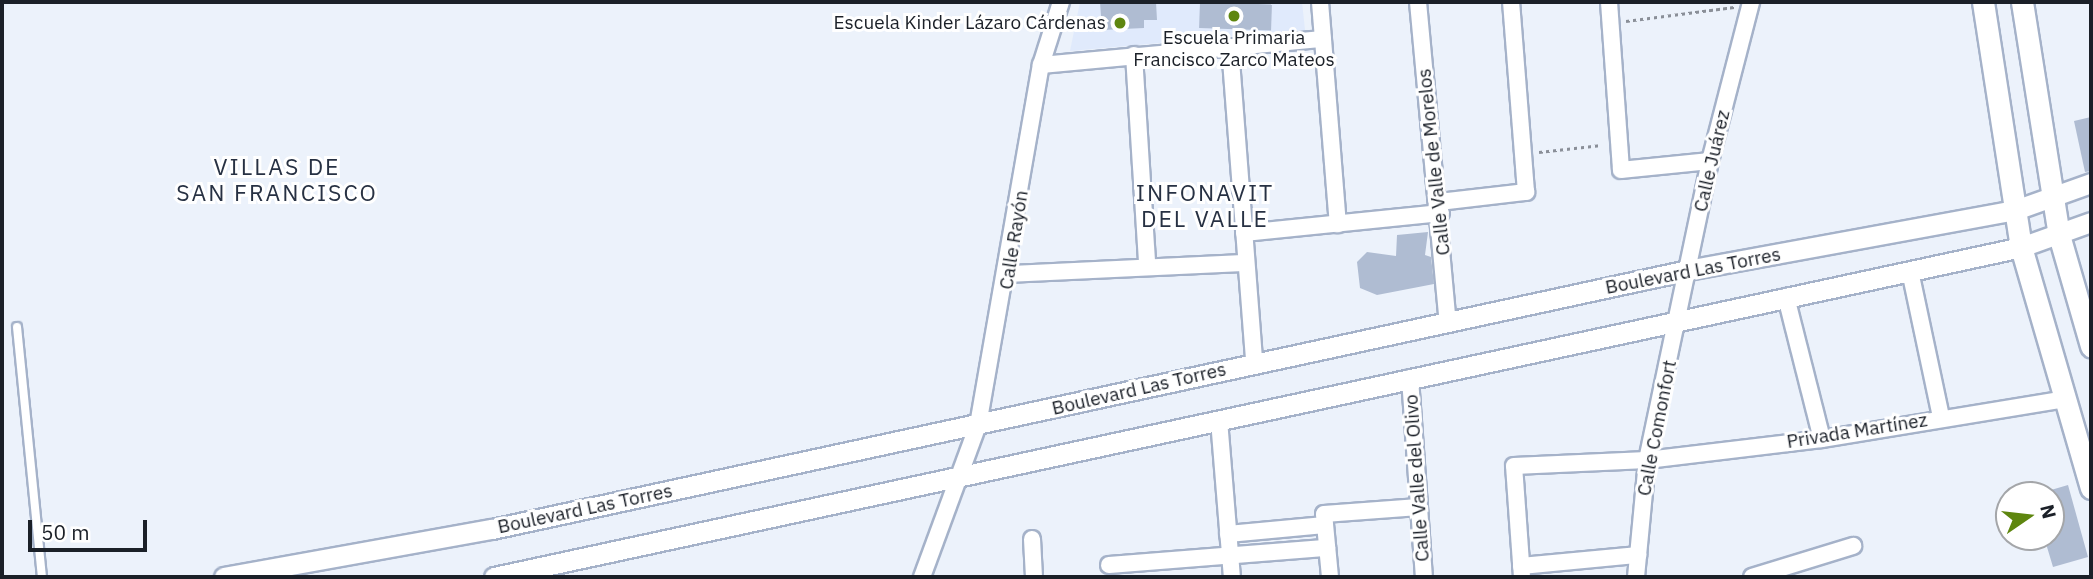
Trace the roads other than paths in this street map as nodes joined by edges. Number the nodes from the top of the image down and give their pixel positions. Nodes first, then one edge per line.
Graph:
1 (1060, 2) edge
2 (1320, 2) edge
3 (1418, 2) edge
4 (1511, 2) edge
5 (1609, 2) edge
6 (1983, 2) edge
7 (2022, 2) edge
8 (1751, 3) edge
9 (1323, 39) junction
10 (1230, 47) junction
11 (1134, 54) junction
12 (1041, 65) junction
13 (1710, 161) junction
14 (2091, 183) edge
15 (2053, 197) junction
16 (1440, 207) junction
17 (2015, 210) junction
18 (2091, 222) edge
19 (1338, 224) junction
20 (1244, 233) junction
21 (2059, 235) junction
22 (2021, 247) junction
23 (1247, 263) junction
24 (1147, 264) junction
25 (1688, 271) junction
26 (1910, 271) junction
27 (1009, 274) junction
28 (1786, 297) junction
29 (1679, 322) junction
30 (1448, 323) junction
31 (17, 327) dead end
32 (2091, 346) edge
33 (1254, 362) junction
34 (1410, 378) junction
35 (2065, 399) junction
36 (1941, 417) junction
37 (1219, 420) junction
38 (978, 425) junction
39 (1822, 439) junction
40 (1647, 460) junction
41 (960, 476) junction
42 (2091, 488) edge
43 (1419, 508) junction
44 (1325, 520) junction
45 (1228, 534) junction
46 (1032, 539) dead end
47 (1853, 546) dead end
48 (1327, 548) junction
49 (1230, 553) junction
50 (1638, 555) junction
51 (1109, 565) dead end
52 (1131, 571) edge
53 (1522, 571) edge
54 (546, 572) edge
55 (42, 577) edge
56 (224, 577) edge
57 (494, 577) edge
58 (922, 577) edge
59 (1034, 577) edge
60 (1231, 577) edge
61 (1330, 577) edge
62 (1424, 577) edge
63 (1636, 577) edge
64 (1752, 577) edge

1 - 12 street, Calle Rayón
2 - 9 street
3 - 16 street, Calle Valle de Morelos
4 - 16 street
5 - 13 street
6 - 17 main road
7 - 15 main road
8 - 13 street, Calle Juárez
9 - 10 street
9 - 19 street
10 - 11 street
10 - 20 street
11 - 12 street
11 - 24 street
12 - 27 street, Calle Rayón
13 - 25 street, Calle Juárez
14 - 15 street, Boulevard Las Torres
15 - 17 street, Boulevard Las Torres
15 - 21 main road
16 - 19 street
16 - 30 street, Calle Valle de Morelos
17 - 22 main road
17 - 25 street, Boulevard Las Torres
18 - 21 street
19 - 20 street
20 - 23 street
21 - 22 street
21 - 32 main road
22 - 26 street
22 - 35 main road
23 - 24 street
23 - 33 street
24 - 27 street
25 - 29 street, Calle Juárez
25 - 30 street, Boulevard Las Torres
26 - 28 street
26 - 36 street
27 - 38 street, Calle Rayón
28 - 29 street
28 - 39 street
29 - 34 street
29 - 40 street, Calle Comonfort
30 - 33 street, Boulevard Las Torres
31 - 55 lane
33 - 38 street, Boulevard Las Torres
34 - 37 street
34 - 43 street, Calle Valle del Olivo
35 - 36 street, Privada Martínez
35 - 42 main road
36 - 39 street, Privada Martínez
37 - 41 street
37 - 45 street
38 - 41 street, Calle Rayón
38 - 56 street, Boulevard Las Torres
39 - 40 street, Privada Martínez
40 - 50 street, Calle Comonfort
40 - 53 street, Privada Martínez
41 - 54 street
41 - 58 street, Calle Rayón
43 - 44 street
43 - 62 street, Calle Valle del Olivo
44 - 45 street
44 - 48 street
45 - 49 street
46 - 59 street
47 - 64 street
48 - 49 street
48 - 61 street
49 - 52 street
49 - 60 street
50 - 53 street
50 - 63 street, Calle Comonfort
51 - 52 street
54 - 57 street

